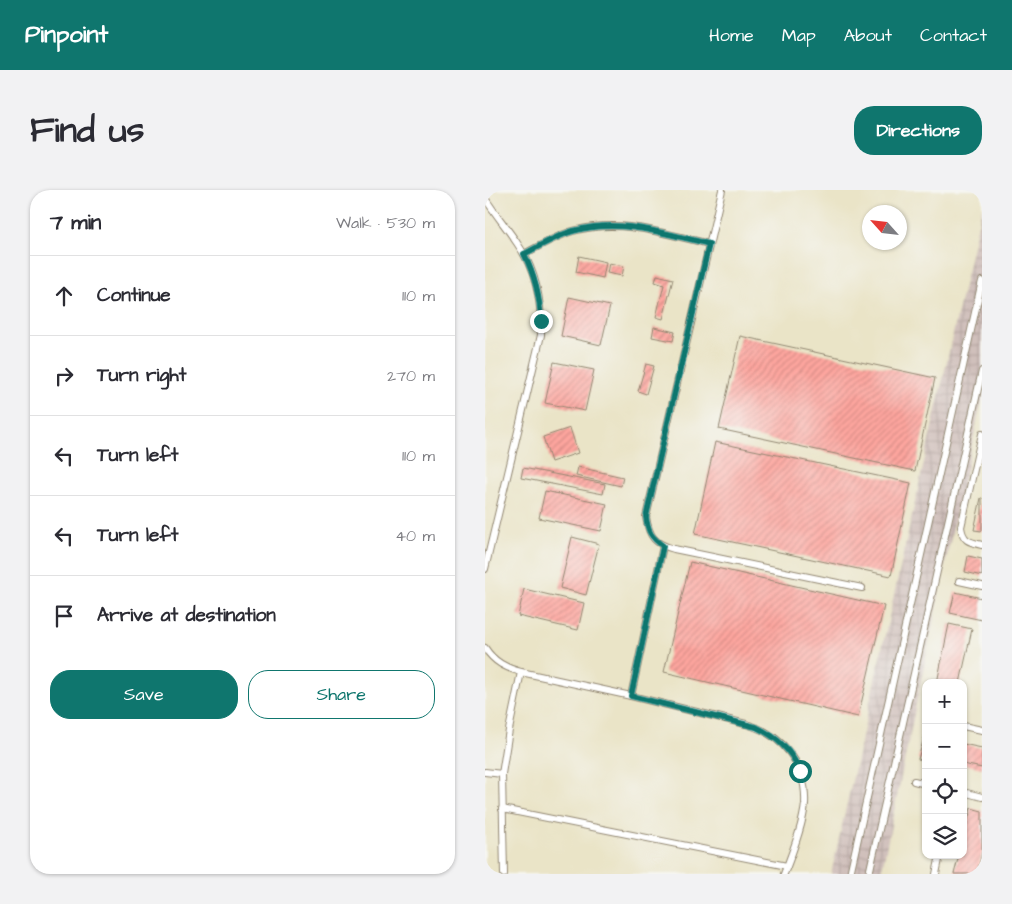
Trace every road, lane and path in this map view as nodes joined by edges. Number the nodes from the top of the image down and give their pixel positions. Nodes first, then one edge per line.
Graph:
1 (722, 190) edge
2 (485, 198) edge
3 (709, 244) junction
4 (524, 254) junction
5 (982, 281) edge
6 (982, 371) edge
7 (982, 434) edge
8 (982, 545) edge
9 (663, 546) junction
10 (486, 564) edge
11 (959, 581) dead end
12 (982, 586) edge
13 (861, 588) dead end
14 (485, 648) edge
15 (521, 672) junction
16 (631, 696) junction
17 (967, 727) edge
18 (982, 730) edge
19 (485, 772) edge
20 (502, 774) junction
21 (914, 781) dead end
22 (922, 783) edge
23 (967, 793) edge
24 (982, 797) edge
25 (502, 809) junction
26 (939, 859) edge
27 (787, 866) junction
28 (505, 874) edge
29 (784, 874) edge
30 (850, 874) edge
31 (869, 874) edge
32 (936, 874) edge

1 - 3 lane
2 - 4 lane
3 - 4 lane
3 - 9 lane
4 - 10 lane
5 - 30 lane
6 - 31 lane
7 - 8 lane
9 - 13 lane
9 - 16 lane
11 - 12 lane
14 - 15 lane
15 - 16 lane
15 - 20 lane
16 - 27 lane
17 - 18 lane
19 - 20 lane
20 - 25 lane
21 - 22 lane
23 - 24 lane
25 - 27 lane
25 - 28 lane
26 - 32 lane
27 - 29 lane

